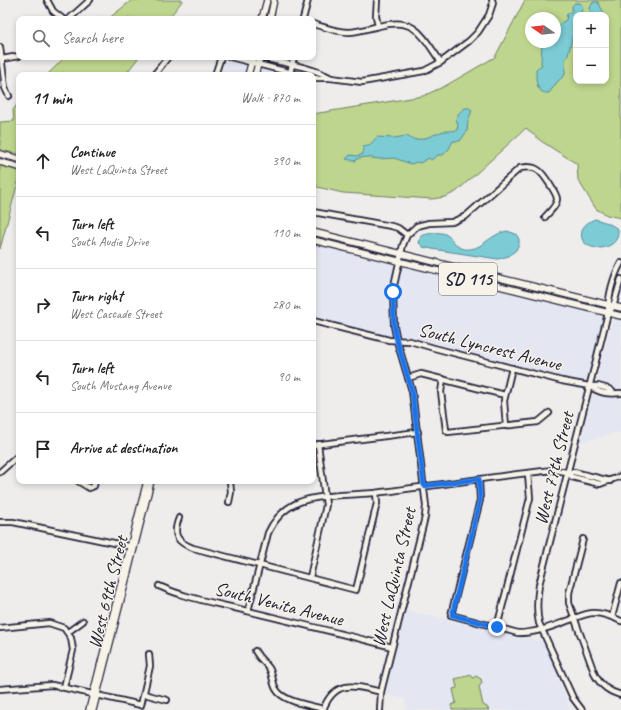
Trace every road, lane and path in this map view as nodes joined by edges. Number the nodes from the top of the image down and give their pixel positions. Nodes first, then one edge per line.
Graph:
1 (47, 0) edge
2 (90, 0) edge
3 (267, 0) edge
4 (274, 0) edge
5 (308, 0) edge
6 (377, 0) edge
7 (492, 0) edge
8 (60, 16) edge
9 (73, 16) edge
10 (263, 16) edge
11 (271, 16) edge
12 (304, 16) edge
13 (316, 25) edge
14 (378, 26) junction
15 (0, 46) edge
16 (16, 56) edge
17 (2, 58) junction
18 (166, 60) edge
19 (220, 60) edge
20 (252, 60) edge
21 (259, 60) edge
22 (271, 60) edge
23 (293, 60) edge
24 (441, 62) junction
25 (258, 65) junction
26 (292, 65) junction
27 (156, 72) edge
28 (216, 72) edge
29 (249, 72) edge
30 (256, 72) edge
31 (286, 72) edge
32 (290, 72) edge
33 (316, 78) edge
34 (331, 78) junction
35 (9, 96) dead end
36 (0, 154) edge
37 (16, 158) edge
38 (0, 162) edge
39 (16, 166) edge
40 (316, 213) edge
41 (545, 217) dead end
42 (316, 233) edge
43 (407, 235) junction
44 (316, 241) edge
45 (401, 254) junction
46 (399, 261) junction
47 (621, 263) edge
48 (621, 279) edge
49 (611, 306) junction
50 (621, 308) edge
51 (608, 313) junction
52 (621, 316) edge
53 (316, 323) edge
54 (397, 341) junction
55 (512, 368) junction
56 (408, 378) junction
57 (443, 379) junction
58 (590, 386) junction
59 (621, 392) edge
60 (505, 395) junction
61 (548, 413) dead end
62 (506, 426) junction
63 (418, 432) junction
64 (316, 444) edge
65 (16, 458) edge
66 (0, 472) edge
67 (567, 472) junction
68 (528, 474) junction
69 (621, 476) edge
70 (479, 479) junction
71 (83, 484) edge
72 (94, 484) edge
73 (146, 484) edge
74 (150, 484) edge
75 (230, 484) edge
76 (424, 486) junction
77 (376, 492) junction
78 (325, 497) junction
79 (229, 502) dead end
80 (179, 518) dead end
81 (0, 522) edge
82 (583, 539) dead end
83 (132, 547) junction
84 (260, 566) junction
85 (310, 577) junction
86 (621, 583) edge
87 (159, 586) dead end
88 (248, 611) junction
89 (612, 617) junction
90 (575, 618) junction
91 (82, 621) dead end
92 (621, 621) edge
93 (497, 627) junction
94 (0, 628) edge
95 (542, 630) junction
96 (68, 632) junction
97 (392, 648) junction
98 (255, 651) dead end
99 (149, 654) dead end
100 (64, 687) junction
101 (0, 689) edge
102 (381, 692) junction
103 (95, 694) junction
104 (144, 694) junction
105 (621, 695) edge
106 (167, 700) dead end
107 (323, 709) edge
108 (89, 710) edge
109 (93, 710) edge
110 (380, 710) edge
111 (582, 710) edge

1 - 8 street
2 - 9 street
3 - 10 main road
4 - 11 main road
5 - 12 street
6 - 14 street
7 - 24 street
13 - 14 street
14 - 24 street
15 - 17 street
16 - 17 street
17 - 35 street
18 - 27 street
19 - 28 street
20 - 25 street
20 - 29 main road
21 - 25 main road
22 - 26 street
23 - 26 street
24 - 34 street
25 - 30 main road
25 - 31 street
26 - 32 street
26 - 34 street
33 - 34 street
36 - 37 main road
38 - 39 main road
40 - 43 street
41 - 43 street
42 - 45 main road, SD 115
43 - 45 street, West LaQuinta Street
44 - 46 main road, SD 115
45 - 46 street, West LaQuinta Street
45 - 49 main road, SD 115
46 - 51 main road, SD 115
46 - 54 street, West LaQuinta Street
47 - 49 street, West 77th Street
48 - 49 street, West 77th Street
49 - 50 main road, SD 115
49 - 51 street, West 77th Street
51 - 52 main road, SD 115
51 - 58 street, West 77th Street
53 - 54 street, South Lyncrest Avenue
54 - 55 street, South Lyncrest Avenue
54 - 56 street, West LaQuinta Street
55 - 58 street, South Lyncrest Avenue
55 - 60 street
56 - 57 street
56 - 63 street, West LaQuinta Street
57 - 60 street
57 - 62 street
58 - 59 street, South Lyncrest Avenue
58 - 67 street, West 77th Street
60 - 62 street
61 - 62 street
63 - 64 street
63 - 76 street, West LaQuinta Street
64 - 78 street
65 - 66 street
67 - 68 street
67 - 69 street
67 - 95 street, West 77th Street
68 - 70 street
68 - 93 street
70 - 76 street
70 - 93 street
71 - 72 street
73 - 83 main road, West 69th Street
74 - 83 main road, West 69th Street
75 - 79 street
76 - 77 street
76 - 97 street, West LaQuinta Street
77 - 78 street
77 - 85 street
78 - 84 street
78 - 85 street
80 - 84 street
81 - 83 street
82 - 90 street
83 - 103 main road, West 69th Street
84 - 85 street
84 - 88 street
86 - 89 street
87 - 88 street, South Venita Avenue
88 - 97 street, South Venita Avenue
89 - 90 street
89 - 92 street
90 - 95 street
90 - 105 street
91 - 96 street
93 - 95 street
94 - 96 street
95 - 111 street, West 77th Street
96 - 100 street
97 - 102 street, West LaQuinta Street
98 - 107 street
99 - 104 street
100 - 101 street
100 - 103 street
102 - 107 street
102 - 110 street, West LaQuinta Street
103 - 104 street
103 - 108 main road, West 69th Street
103 - 109 main road, West 69th Street
104 - 106 street

